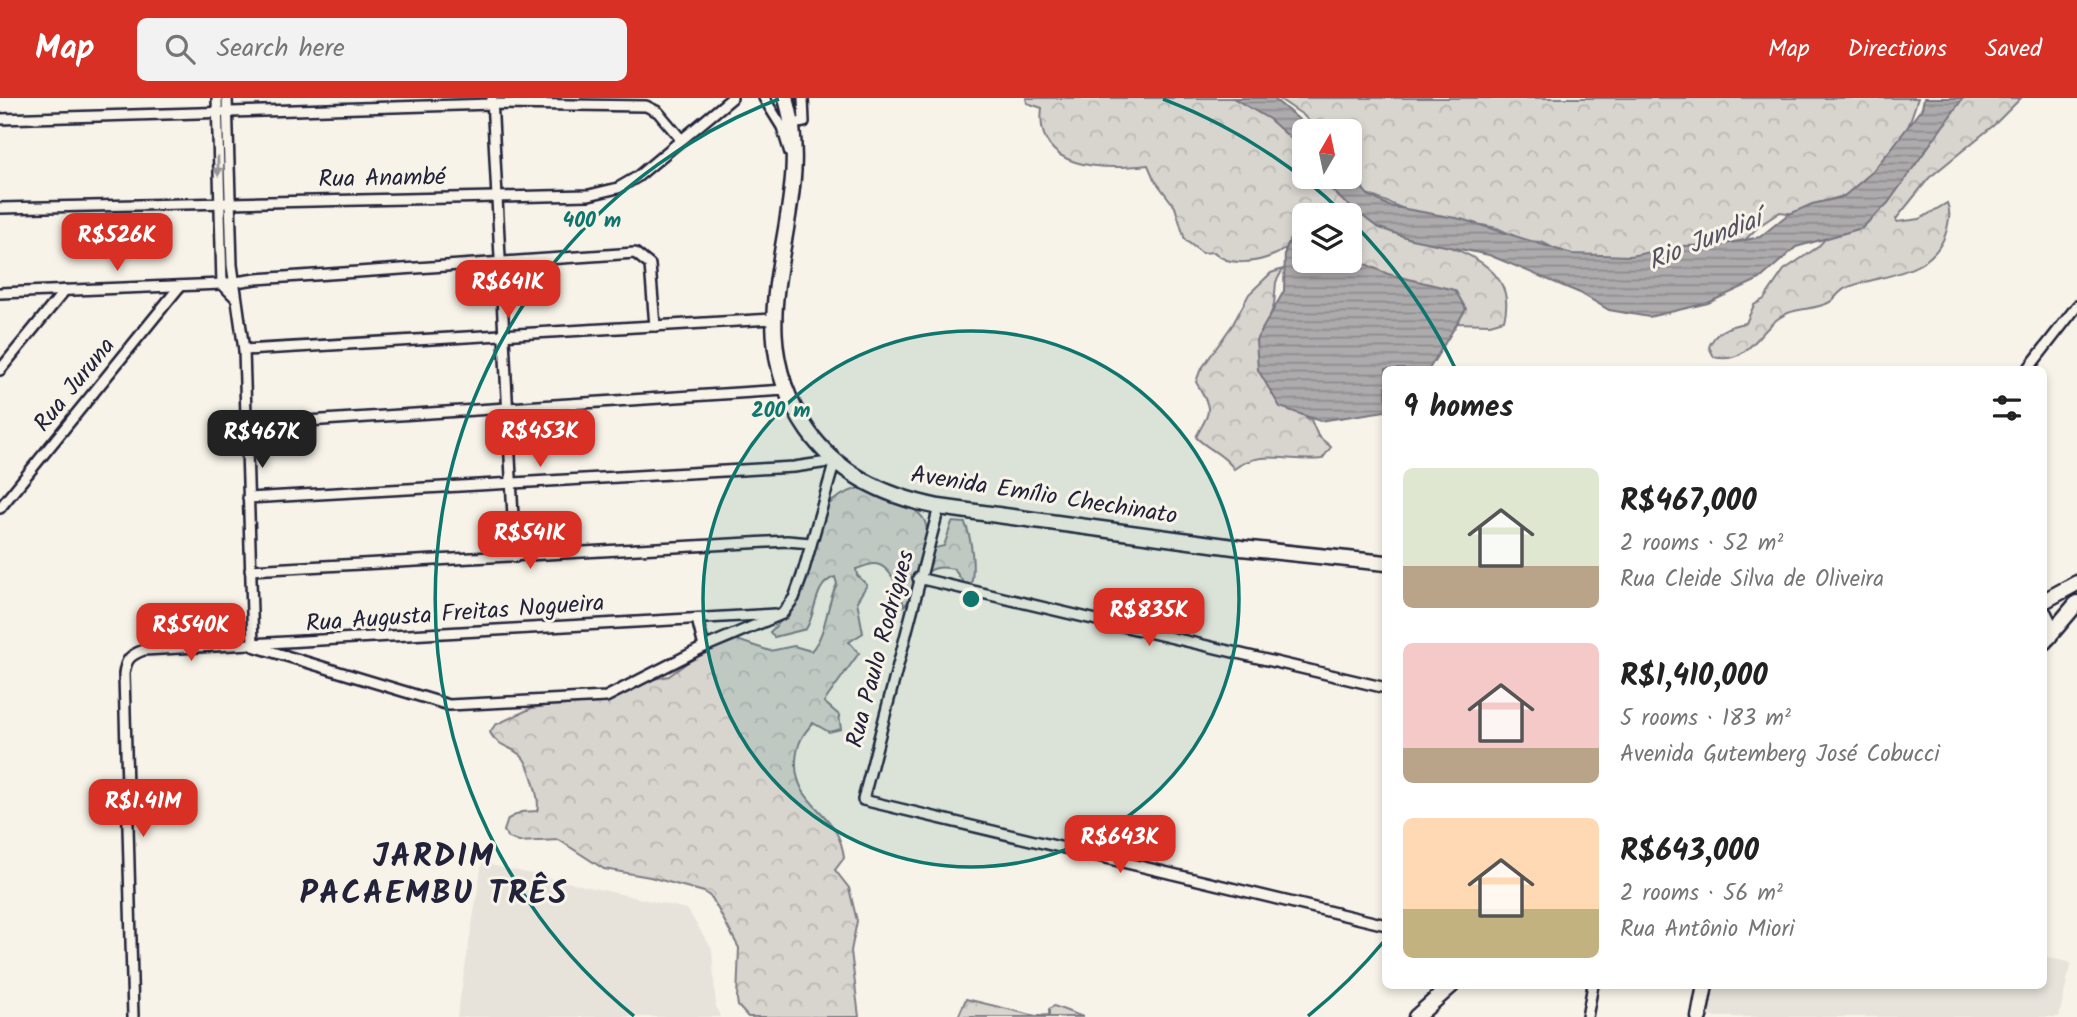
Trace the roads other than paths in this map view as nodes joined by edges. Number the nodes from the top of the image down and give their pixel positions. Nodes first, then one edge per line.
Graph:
1 (217, 98) edge
2 (227, 98) edge
3 (732, 98) edge
4 (764, 98) edge
5 (786, 98) edge
6 (803, 98) edge
7 (492, 101) edge
8 (222, 112) junction
9 (0, 119) edge
10 (791, 124) junction
11 (680, 138) junction
12 (793, 164) junction
13 (495, 197) junction
14 (230, 201) junction
15 (219, 202) junction
16 (0, 208) edge
17 (500, 261) junction
18 (236, 282) junction
19 (222, 284) junction
20 (180, 286) junction
21 (65, 289) junction
22 (0, 293) edge
23 (236, 298) junction
24 (2077, 306) edge
25 (773, 319) junction
26 (655, 326) junction
27 (503, 335) junction
28 (244, 350) junction
29 (2030, 366) edge
30 (0, 370) edge
31 (785, 390) junction
32 (507, 408) junction
33 (246, 425) junction
34 (835, 461) junction
35 (511, 485) junction
36 (248, 498) junction
37 (939, 507) junction
38 (0, 508) edge
39 (811, 543) junction
40 (515, 557) junction
41 (1382, 563) edge
42 (250, 570) junction
43 (919, 578) junction
44 (2077, 583) edge
45 (2047, 599) edge
46 (2077, 603) edge
47 (782, 614) junction
48 (697, 619) junction
49 (2047, 620) edge
50 (2047, 637) edge
51 (2047, 638) edge
52 (253, 646) junction
53 (704, 647) junction
54 (1382, 687) edge
55 (1382, 924) edge
56 (1448, 989) edge
57 (1592, 989) edge
58 (1704, 989) edge
59 (133, 1017) edge
60 (1416, 1017) edge
61 (1587, 1017) edge
62 (1699, 1017) edge

1 - 8 street
2 - 8 street
3 - 11 street, Rua Anambé
4 - 12 street
5 - 10 main road, Avenida Emílio Chechinato
6 - 10 street
7 - 8 street
7 - 11 street
7 - 13 street
8 - 9 street
8 - 14 street
8 -> 15 street
10 - 12 main road, Avenida Emílio Chechinato
11 - 13 street, Rua Anambé
12 - 25 main road, Avenida Emílio Chechinato
13 - 14 street, Rua Anambé
13 - 17 street
14 - 15 street, Rua Anambé
14 - 18 street
15 - 16 street, Rua Anambé
15 - 19 street
17 - 18 street
17 - 26 street
17 - 27 street
18 - 19 street
18 - 23 street
19 - 20 street
19 - 23 street
20 - 21 street
20 - 38 street, Rua Juruna
21 - 22 street
21 - 30 street
23 - 28 street
24 - 29 street
25 - 26 street
25 - 31 main road, Avenida Emílio Chechinato
26 - 27 street
27 - 28 street
27 - 32 street
28 - 33 street
31 - 32 street
31 - 34 main road, Avenida Emílio Chechinato
32 - 33 street
32 - 35 street
33 - 36 street
34 - 35 street
34 - 37 main road, Avenida Emílio Chechinato
34 - 39 street
35 - 36 street
35 - 40 street
36 - 42 street
37 - 41 main road, Avenida Emílio Chechinato
37 - 43 street, Rua Paulo Rodrigues
39 - 40 street
39 - 47 street
40 - 42 street
42 - 52 street
43 - 54 street
43 - 55 street, Rua Paulo Rodrigues
44 - 45 main road
46 - 51 main road
47 - 48 street, Rua Augusta Freitas Nogueira
47 - 53 street
48 - 52 street, Rua Augusta Freitas Nogueira
48 - 53 street
49 - 50 main road
52 - 53 street
52 - 59 street, Rua Augusta Freitas Nogueira
56 - 60 main road
57 - 61 street
58 - 62 main road

